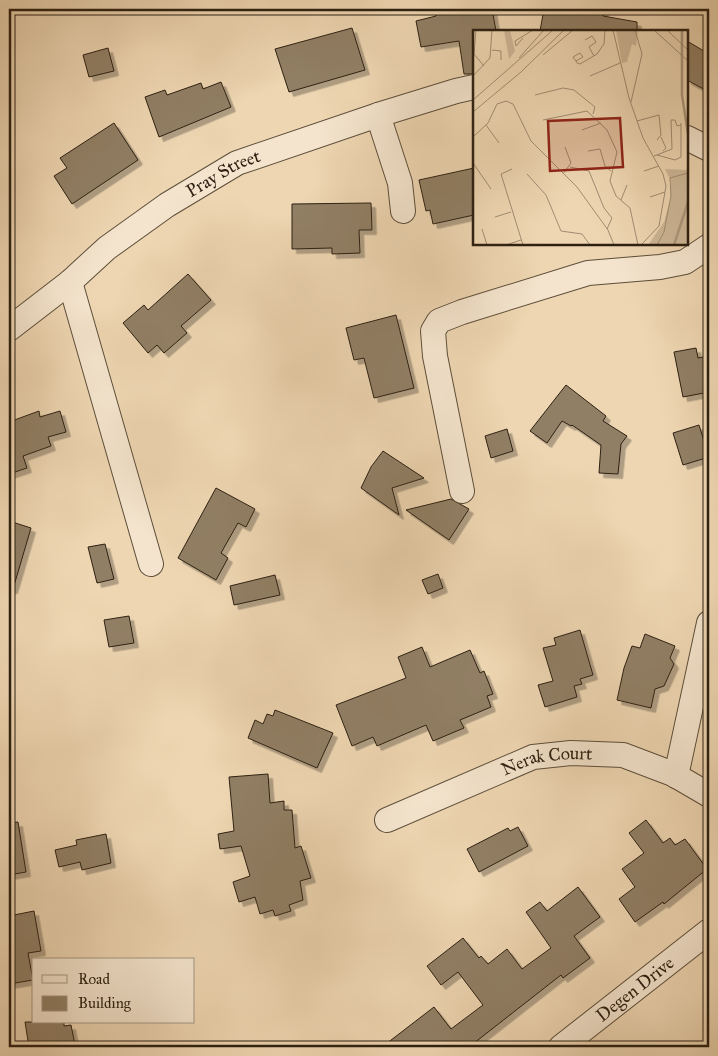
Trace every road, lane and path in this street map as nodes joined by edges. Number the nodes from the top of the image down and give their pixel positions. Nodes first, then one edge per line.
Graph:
1 (473, 87) edge
2 (378, 115) junction
3 (688, 138) edge
4 (709, 149) edge
5 (403, 211) dead end
6 (709, 246) edge
7 (70, 282) junction
8 (9, 329) edge
9 (462, 491) dead end
10 (151, 564) dead end
11 (709, 623) edge
12 (676, 776) junction
13 (709, 795) edge
14 (387, 820) dead end
15 (709, 931) edge
16 (561, 1047) edge

1 - 2 street, Pray Street
2 - 5 street
2 - 7 street, Pray Street
3 - 4 street
6 - 9 street
7 - 8 street, Pray Street
7 - 10 street
11 - 12 street
12 - 13 street, Nerak Court
12 - 14 street, Nerak Court
15 - 16 street, Degen Drive

